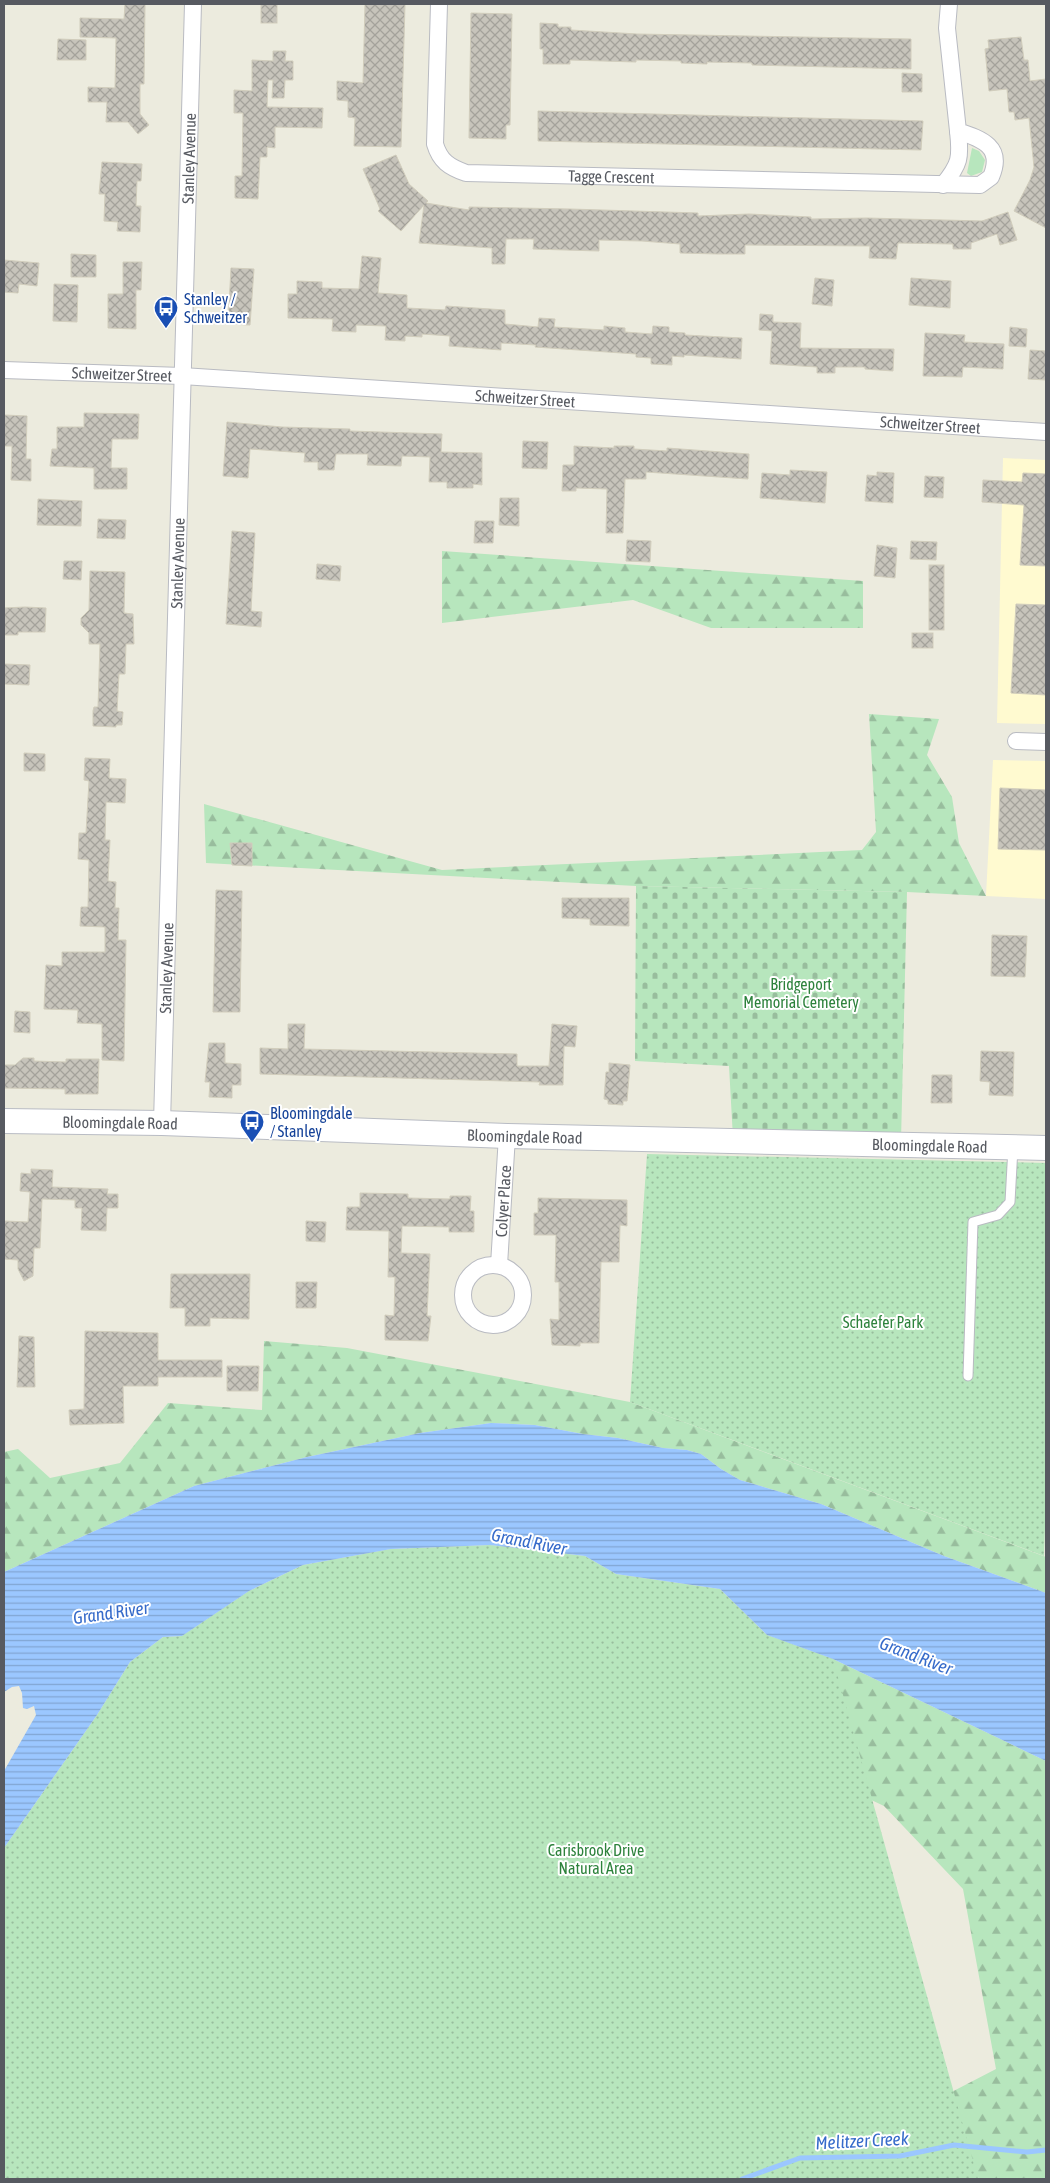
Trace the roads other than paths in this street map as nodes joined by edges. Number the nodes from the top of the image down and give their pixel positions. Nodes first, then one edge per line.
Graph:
1 (193, 4) edge
2 (439, 4) edge
3 (949, 4) edge
4 (958, 132) junction
5 (943, 185) junction
6 (4, 370) edge
7 (182, 376) junction
8 (1046, 432) edge
9 (1016, 741) dead end
10 (1046, 742) edge
11 (4, 1121) edge
12 (162, 1123) junction
13 (507, 1136) junction
14 (1013, 1147) junction
15 (1046, 1148) edge
16 (499, 1265) dead end
17 (968, 1376) dead end

1 - 7 street, Stanley Avenue
2 - 5 street, Tagge Crescent
3 - 4 street
4 - 5 street
4 - 5 street, Tagge Crescent
6 - 7 street, Schweitzer Street
7 - 8 street, Schweitzer Street
7 - 12 street, Stanley Avenue
9 - 10 street
11 - 12 main road, Bloomingdale Road
12 - 13 main road, Bloomingdale Road
13 - 14 main road, Bloomingdale Road
13 - 16 street, Colyer Place
14 - 15 main road, Bloomingdale Road
14 - 17 lane

